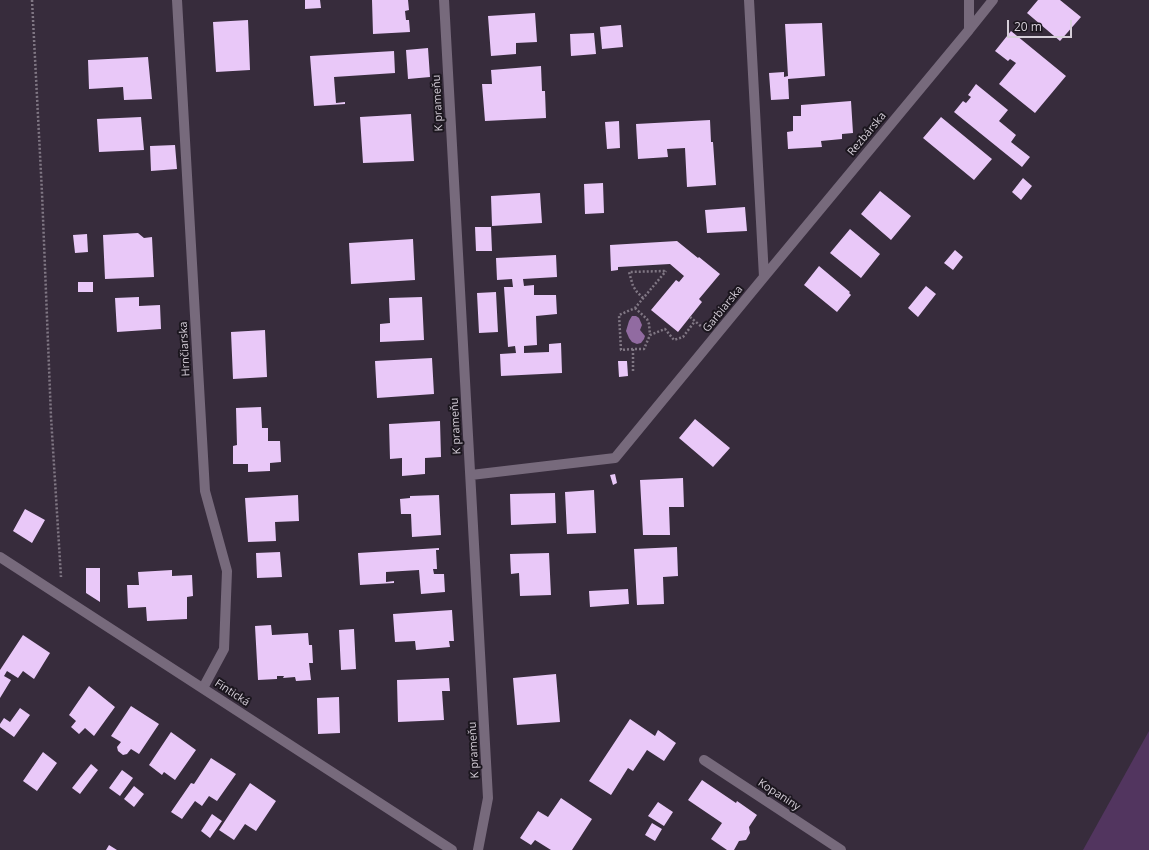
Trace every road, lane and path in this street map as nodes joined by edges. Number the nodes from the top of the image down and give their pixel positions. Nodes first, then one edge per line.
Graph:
1 (32, 0) edge
2 (177, 0) edge
3 (444, 0) edge
4 (749, 0) edge
5 (969, 0) edge
6 (993, 0) edge
7 (969, 30) junction
8 (764, 277) junction
9 (643, 298) junction
10 (635, 308) junction
11 (695, 321) dead end
12 (650, 335) junction
13 (633, 349) junction
14 (633, 371) dead end
15 (471, 476) junction
16 (0, 557) edge
17 (62, 597) junction
18 (203, 688) junction
19 (704, 760) dead end
20 (452, 850) edge
21 (478, 850) edge
22 (841, 850) edge

1 - 17 path
2 - 18 street, Hrnčiarska
3 - 15 street, K prameňu
4 - 8 street
5 - 7 street
6 - 7 street, Rezbárska
7 - 8 street, Rezbárska
8 - 15 street, Garbiarska
9 - 9 path
9 - 10 path
10 - 12 path
10 - 13 path
11 - 12 path
12 - 13 path
13 - 14 path
15 - 21 street, K prameňu
16 - 17 street, Fintická
17 - 18 street, Fintická
18 - 20 street, Fintická
19 - 22 street, Kopaniny

